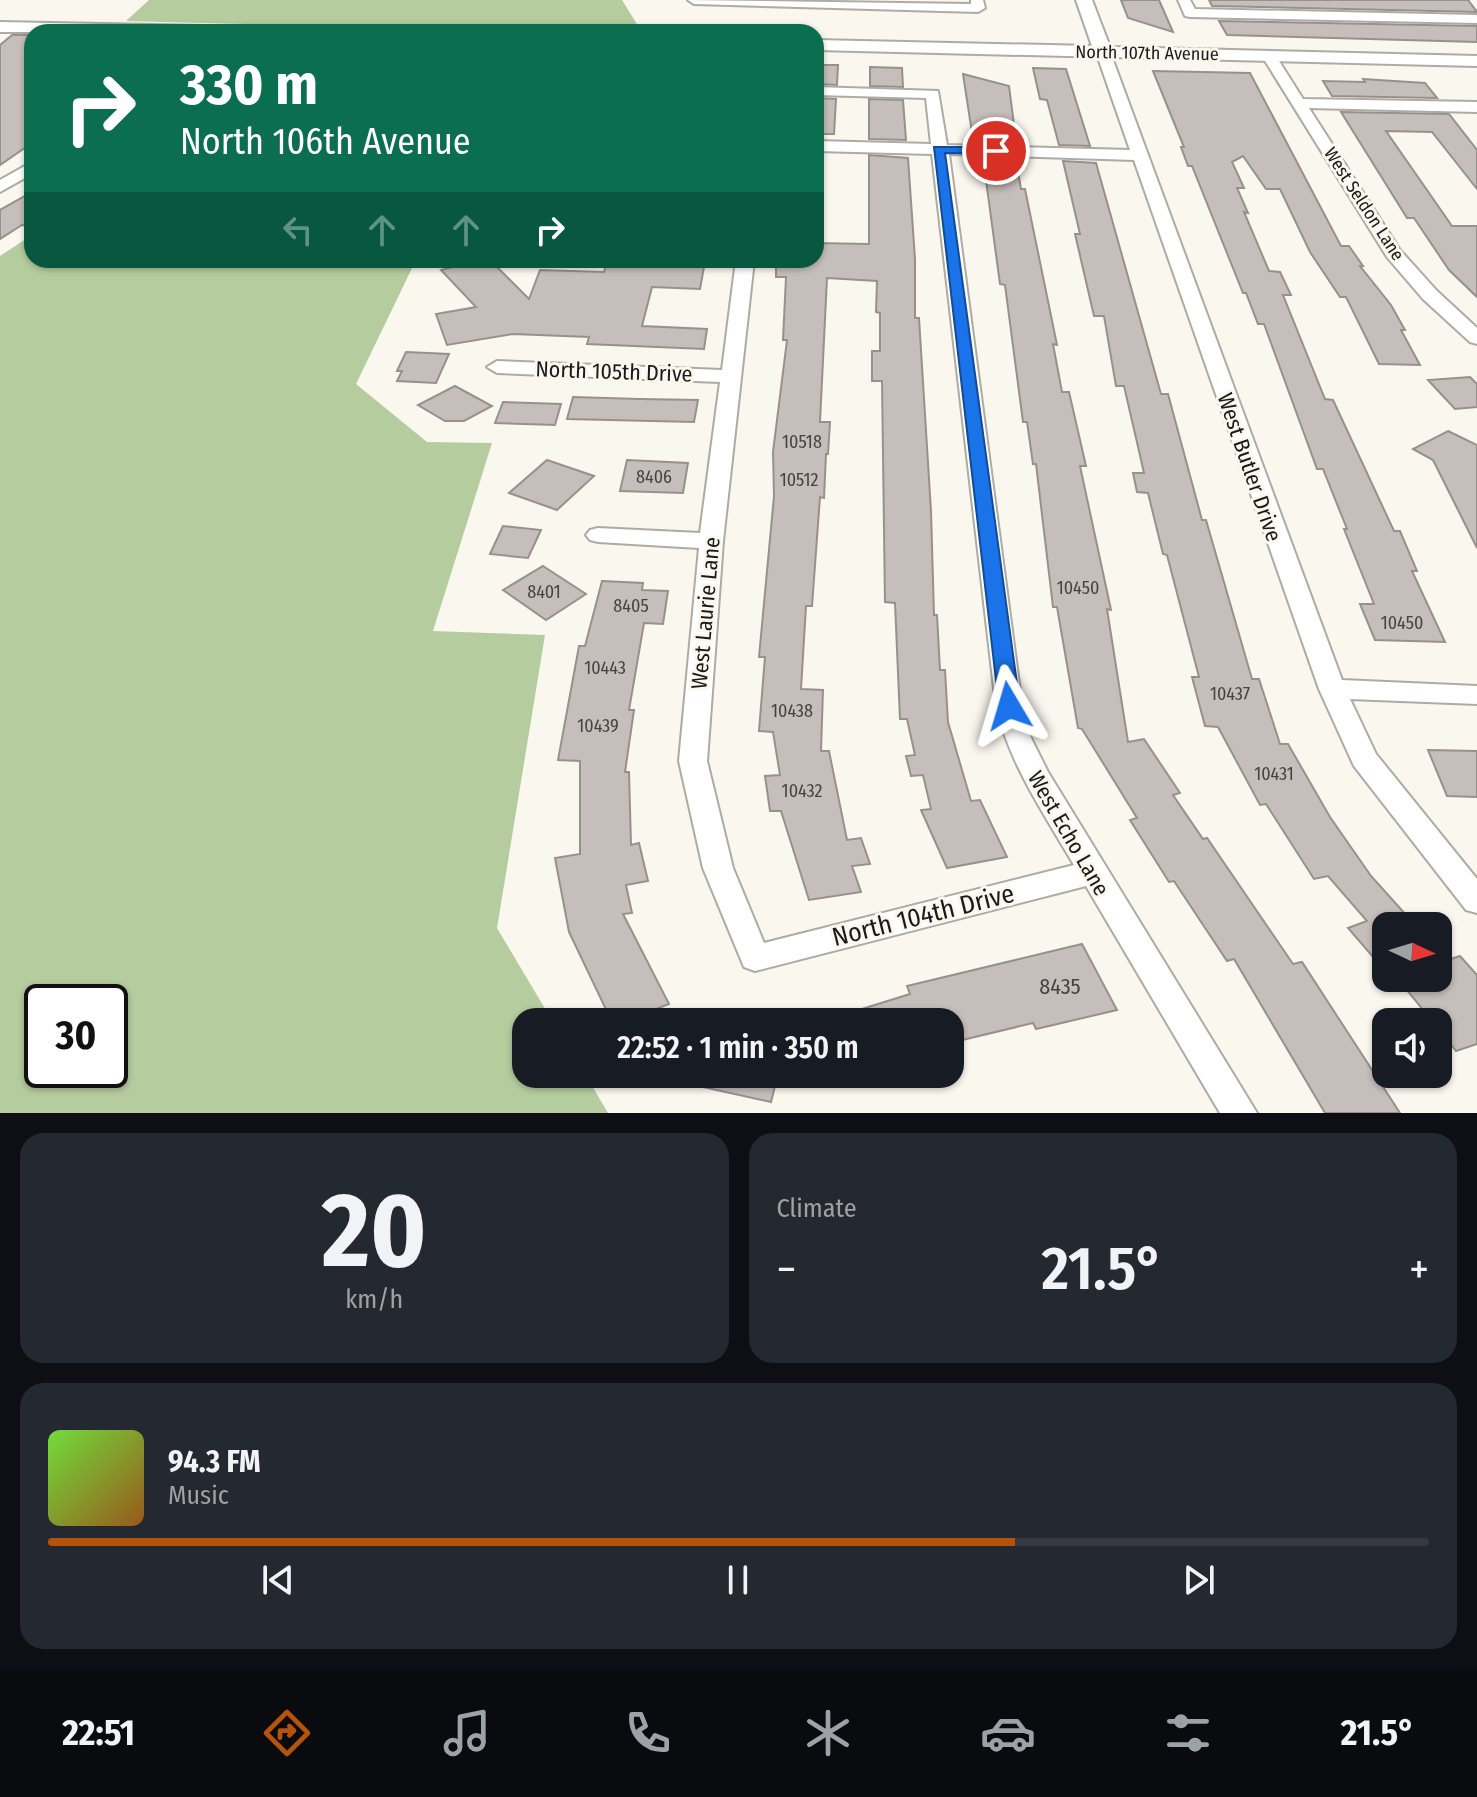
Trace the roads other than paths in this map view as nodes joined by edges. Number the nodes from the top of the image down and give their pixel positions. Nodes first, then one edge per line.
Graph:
1 (1084, 0) edge
2 (694, 1) edge
3 (977, 4) edge
4 (1187, 6) edge
5 (1477, 19) edge
6 (0, 27) edge
7 (24, 28) edge
8 (824, 45) edge
9 (1103, 52) junction
10 (1269, 56) junction
11 (1477, 61) edge
12 (824, 91) edge
13 (1299, 103) junction
14 (1477, 107) edge
15 (824, 146) edge
16 (939, 149) junction
17 (1140, 155) junction
18 (24, 172) edge
19 (0, 187) edge
20 (744, 268) edge
21 (1470, 340) edge
22 (497, 367) dead end
23 (730, 376) junction
24 (598, 535) dead end
25 (711, 541) junction
26 (1332, 689) junction
27 (1477, 695) edge
28 (1091, 873) junction
29 (1477, 901) edge
30 (755, 958) joint
31 (1239, 1113) edge

1 - 9 street, West Butler Drive
2 - 3 street
4 - 5 street
6 - 7 street
8 - 9 street, North 107th Avenue
9 - 10 street, North 107th Avenue
9 - 17 street, West Butler Drive
10 - 11 street, North 107th Avenue
10 - 13 street, West Seldon Lane
12 - 16 street, West Echo Lane
13 - 14 street
13 - 21 street, West Seldon Lane
15 - 16 street
16 - 17 street
16 - 28 street, West Echo Lane
17 - 26 street, West Butler Drive
18 - 19 street
20 - 23 street, West Laurie Lane
22 - 23 street, North 105th Drive
23 - 25 street, West Laurie Lane
24 - 25 street
25 - 30 street, West Laurie Lane
26 - 27 street
26 - 29 street, West Butler Drive
28 - 30 street, North 104th Drive
28 - 31 street, West Echo Lane

